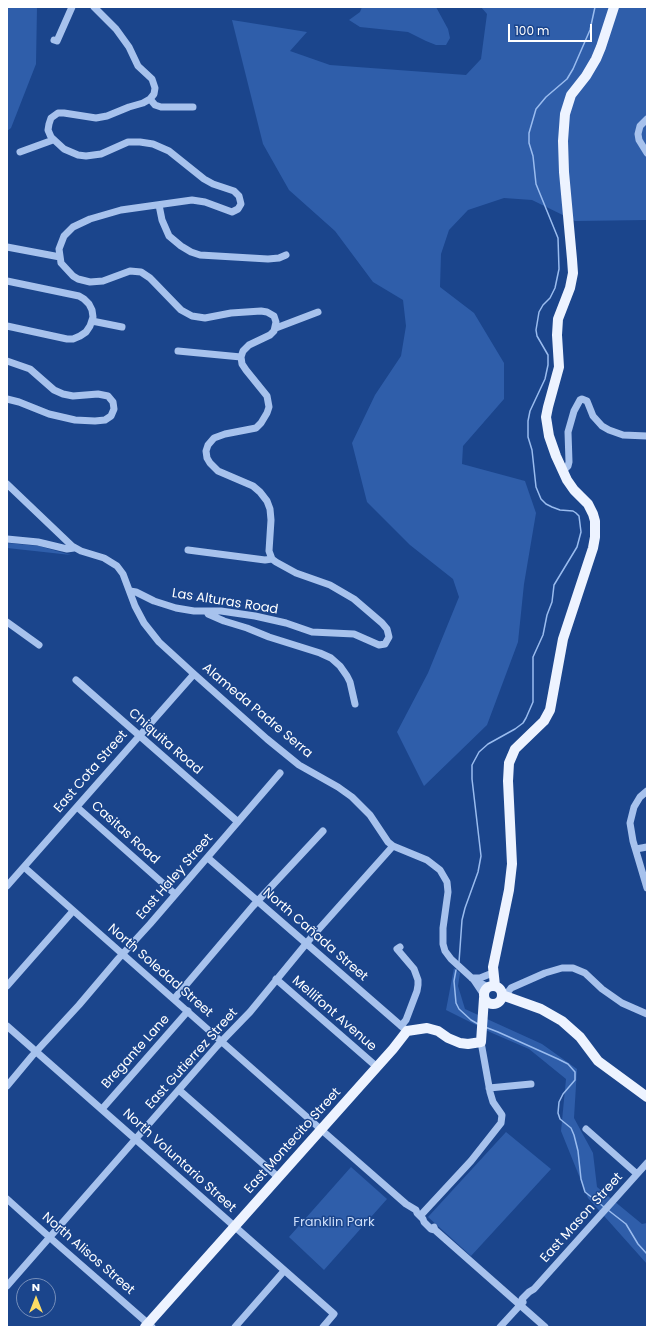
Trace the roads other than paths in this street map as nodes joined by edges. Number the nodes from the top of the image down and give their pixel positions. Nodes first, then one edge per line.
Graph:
1 (72, 7) edge
2 (94, 7) edge
3 (614, 7) edge
4 (54, 40) dead end
5 (150, 99) junction
6 (193, 107) dead end
7 (647, 119) edge
8 (53, 140) junction
9 (20, 152) dead end
10 (647, 153) edge
11 (159, 206) junction
12 (7, 247) edge
13 (286, 255) dead end
14 (60, 257) junction
15 (7, 281) edge
16 (318, 312) dead end
17 (92, 321) junction
18 (7, 326) edge
19 (122, 327) dead end
20 (276, 328) junction
21 (178, 351) dead end
22 (241, 357) junction
23 (7, 361) edge
24 (7, 400) edge
25 (647, 436) edge
26 (563, 471) junction
27 (7, 484) edge
28 (7, 539) edge
29 (74, 548) junction
30 (188, 550) dead end
31 (272, 559) junction
32 (130, 591) junction
33 (207, 611) junction
34 (7, 622) edge
35 (39, 645) dead end
36 (194, 674) junction
37 (76, 680) dead end
38 (355, 704) dead end
39 (140, 736) junction
40 (280, 773) dead end
41 (647, 791) edge
42 (77, 806) junction
43 (238, 822) junction
44 (323, 831) dead end
45 (393, 846) junction
46 (647, 847) edge
47 (636, 849) junction
48 (208, 858) junction
49 (24, 867) junction
50 (7, 886) edge
51 (647, 888) edge
52 (175, 894) junction
53 (257, 902) junction
54 (73, 911) junction
55 (306, 944) junction
56 (400, 947) dead end
57 (122, 954) junction
58 (491, 971) junction
59 (276, 979) junction
60 (473, 979) junction
61 (7, 986) edge
62 (513, 991) junction
63 (493, 993) junction
64 (174, 999) junction
65 (524, 1003) junction
66 (188, 1011) junction
67 (647, 1014) edge
68 (7, 1026) edge
69 (404, 1028) junction
70 (222, 1041) junction
71 (481, 1042) junction
72 (36, 1052) junction
73 (377, 1067) junction
74 (531, 1084) dead end
75 (7, 1086) edge
76 (489, 1088) junction
77 (179, 1090) junction
78 (647, 1097) edge
79 (102, 1109) junction
80 (321, 1129) junction
81 (586, 1129) dead end
82 (136, 1140) junction
83 (647, 1163) edge
84 (638, 1174) junction
85 (278, 1177) junction
86 (7, 1198) edge
87 (420, 1216) junction
88 (235, 1227) junction
89 (50, 1237) junction
90 (284, 1271) junction
91 (7, 1286) edge
92 (521, 1304) junction
93 (148, 1326) edge
94 (235, 1327) edge
95 (323, 1327) edge
96 (500, 1327) edge
97 (545, 1327) edge

1 - 4 street
2 - 5 street
3 - 26 main road
5 - 6 street
5 - 8 street
7 - 10 street
8 - 9 street
8 - 11 street
11 - 13 street
11 - 14 street
12 - 14 street
14 - 20 street
15 - 17 street
16 - 20 street
17 - 18 street
17 - 19 street
20 - 22 street
21 - 22 street
22 - 31 street
23 - 24 street
25 - 26 street
26 - 58 main road
27 - 29 street, Alameda Padre Serra
28 - 29 street
29 - 32 street, Alameda Padre Serra
30 - 31 street
31 - 33 street, Las Alturas Road
32 - 33 street, Las Alturas Road
32 - 36 street, Alameda Padre Serra
33 - 38 street
34 - 35 street
36 - 39 street, East Cota Street
36 - 45 street, Alameda Padre Serra
37 - 39 street, Chiquita Road
39 - 42 street, East Cota Street
39 - 43 street, Chiquita Road
40 - 43 street, East Haley Street
41 - 47 street
42 - 49 street, East Cota Street
42 - 52 street, Casitas Road
43 - 48 street, East Haley Street
44 - 53 street
45 - 55 street, East Gutierrez Street
45 - 60 street, Alameda Padre Serra
46 - 47 street
47 - 51 street
48 - 52 street, East Haley Street
48 - 53 street, North Cañada Street
49 - 50 street, East Cota Street
49 - 54 street, North Soledad Street
52 - 57 street, East Haley Street
53 - 55 street, North Cañada Street
53 - 64 street
54 - 57 street, North Soledad Street
54 - 61 street
55 - 59 street, East Gutierrez Street
55 - 69 street, North Cañada Street
56 - 69 street
57 - 64 street, North Soledad Street
57 - 72 street, East Haley Street
58 - 60 street
58 - 63 main road
59 - 70 street, East Gutierrez Street
59 - 73 street, Mellifont Avenue
60 - 63 street, Alameda Padre Serra
62 - 63 main road
62 - 65 main road
62 - 67 street
63 - 65 main road
63 - 71 main road
64 - 66 street, North Soledad Street
65 - 78 main road
66 - 70 street, North Soledad Street
66 - 79 street, Bregante Lane
68 - 72 street, North Voluntario Street
69 - 71 main road
69 - 73 main road, East Montecito Street
70 - 77 street, East Gutierrez Street
70 - 80 street, North Soledad Street
71 - 76 street
72 - 75 street, East Haley Street
72 - 79 street, North Voluntario Street
73 - 80 main road, East Montecito Street
74 - 76 street
76 - 87 street
77 - 82 street, East Gutierrez Street
77 - 85 street
79 - 82 street, North Voluntario Street
80 - 85 main road, East Montecito Street
80 - 87 street, North Soledad Street
81 - 84 street
82 - 88 street, North Voluntario Street
82 - 89 street, East Gutierrez Street
83 - 84 street, East Mason Street
84 - 92 street, East Mason Street
85 - 88 main road, East Montecito Street
86 - 89 street, North Alisos Street
87 - 92 street, North Soledad Street
88 - 90 street, North Voluntario Street
88 - 93 main road, East Montecito Street
89 - 91 street, East Gutierrez Street
89 - 93 street, North Alisos Street
90 - 94 street
90 - 95 street, North Voluntario Street
92 - 96 street, East Mason Street
92 - 97 street, North Soledad Street

